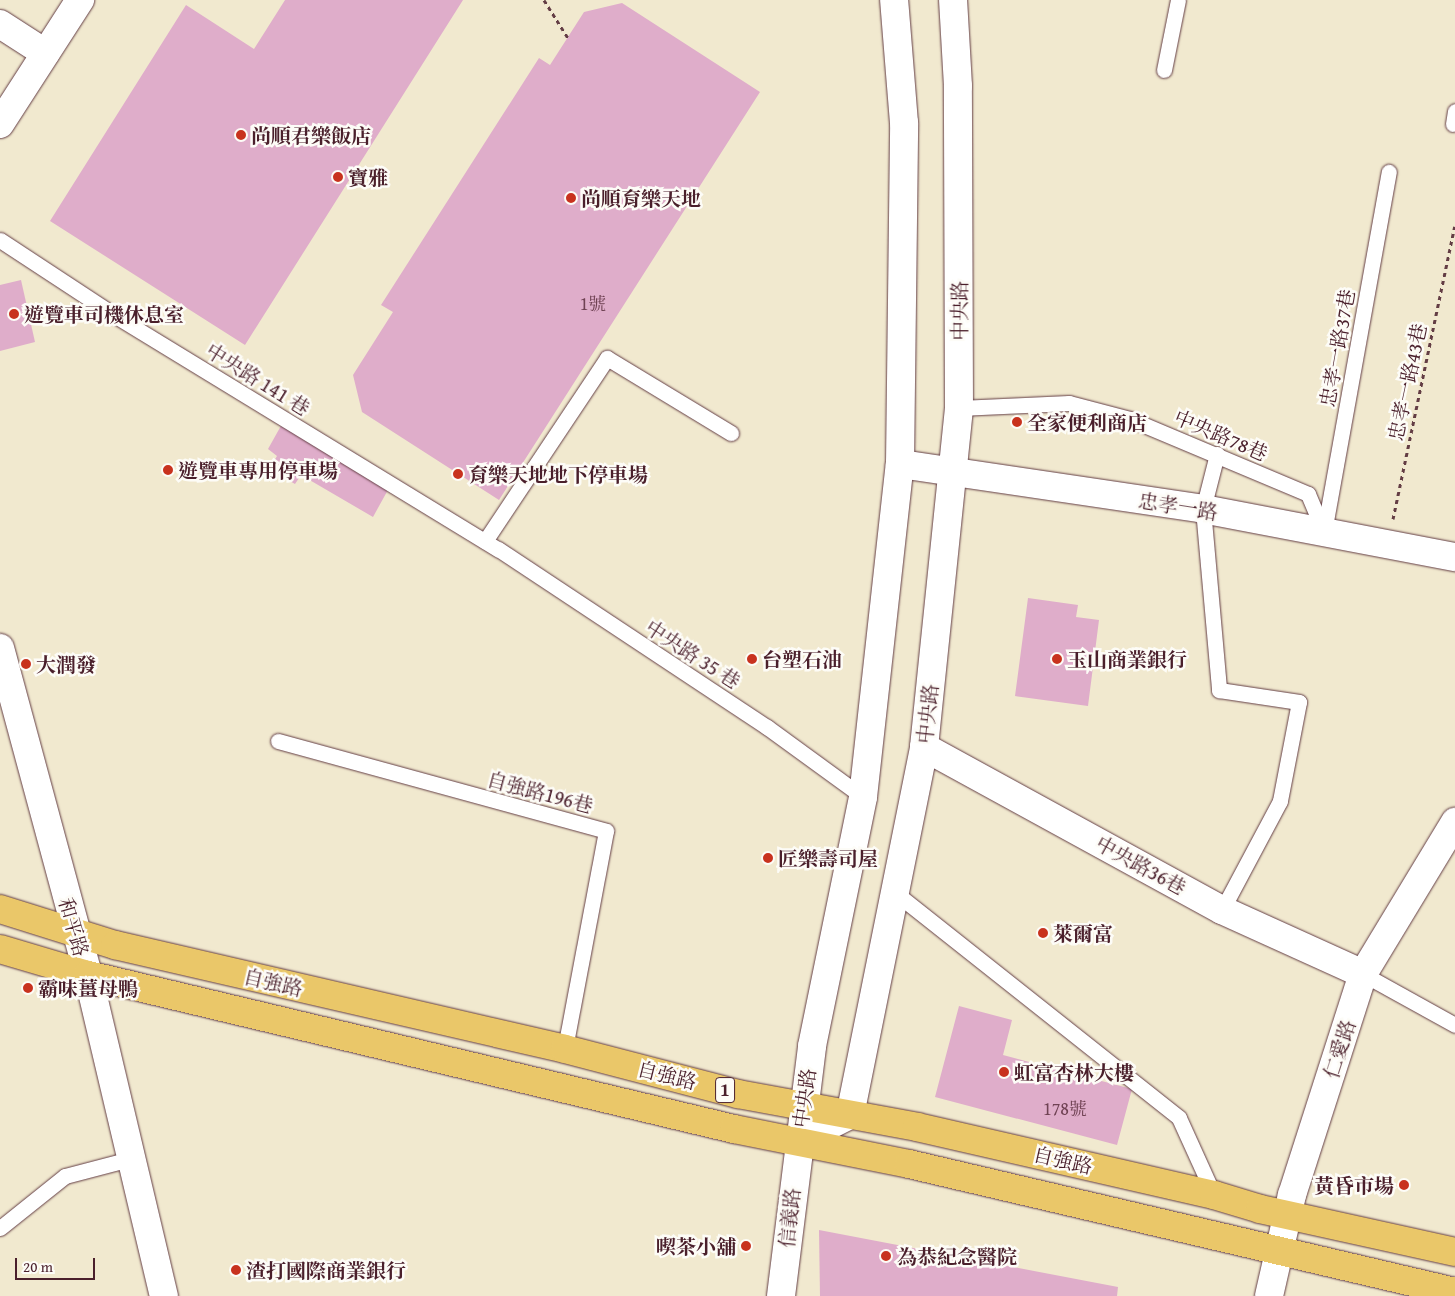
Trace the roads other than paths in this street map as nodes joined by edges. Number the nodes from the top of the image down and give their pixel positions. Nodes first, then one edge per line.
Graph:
1 (80, 0) edge
2 (894, 0) edge
3 (953, 0) edge
4 (1178, 0) edge
5 (0, 24) edge
6 (45, 53) junction
7 (1164, 70) dead end
8 (0, 124) edge
9 (1389, 172) dead end
10 (0, 240) edge
11 (959, 408) junction
12 (731, 433) dead end
13 (1217, 454) junction
14 (900, 464) junction
15 (952, 470) junction
16 (1203, 509) junction
17 (1324, 532) junction
18 (491, 545) junction
19 (1455, 557) edge
20 (0, 648) edge
21 (278, 741) dead end
22 (924, 747) junction
23 (863, 797) junction
24 (1455, 822) edge
25 (893, 891) junction
26 (0, 909) edge
27 (1222, 910) junction
28 (76, 934) junction
29 (0, 949) edge
30 (1363, 974) junction
31 (88, 976) junction
32 (1455, 1025) edge
33 (503, 1037) junction
34 (565, 1049) junction
35 (497, 1072) junction
36 (803, 1106) junction
37 (850, 1115) junction
38 (798, 1141) junction
39 (130, 1159) junction
40 (1214, 1195) junction
41 (1287, 1214) junction
42 (0, 1228) edge
43 (1280, 1252) junction
44 (1455, 1252) edge
45 (1455, 1292) edge
46 (164, 1296) edge
47 (781, 1296) edge
48 (1269, 1296) edge

1 - 6 street
2 - 14 street, 中央路
3 - 11 street, 中央路
4 - 7 lane
5 - 6 street
6 - 8 street
9 - 17 lane, 忠孝一路37巷
10 - 18 lane, 中央路 141 巷
11 - 13 lane, 中央路78巷
11 - 15 street, 中央路
12 - 18 lane
13 - 16 lane
13 - 17 lane, 中央路78巷
14 - 15 street, 忠孝一路
14 - 23 street, 中央路
15 - 16 street, 忠孝一路
15 - 22 street, 中央路
16 - 17 street, 忠孝一路
16 - 27 lane
17 - 19 street, 忠孝一路
18 - 23 lane, 中央路 35 巷
20 - 28 street, 和平路
21 - 34 lane, 自強路196巷
22 - 25 street, 中央路
22 - 27 street, 中央路36巷
23 - 36 street, 中央路
24 - 30 street, 仁愛路
25 - 37 street, 中央路
25 - 40 lane
26 - 28 main road, 自強路 / 1
27 - 30 street, 中央路36巷
28 - 31 street, 和平路
28 - 33 main road, 自強路 / 1
29 - 31 main road, 自強路 / 1
30 - 32 lane
30 - 41 street, 仁愛路
31 - 35 main road, 自強路 / 1
31 - 39 street, 和平路
33 - 34 main road, 自強路 / 1
33 - 35 main road
34 - 36 main road, 自強路 / 1
35 - 38 main road, 自強路 / 1
36 - 37 main road, 自強路 / 1
36 - 38 street, 中央路
37 - 38 street, 中央路
37 - 40 main road, 自強路 / 1
38 - 43 main road, 自強路 / 1
38 - 47 street, 信義路
39 - 42 lane
39 - 46 street, 和平路
40 - 41 main road, 自強路 / 1
41 - 43 street, 仁愛路
41 - 44 main road, 自強路 / 1
43 - 45 main road, 自強路 / 1
43 - 48 street, 仁愛路

